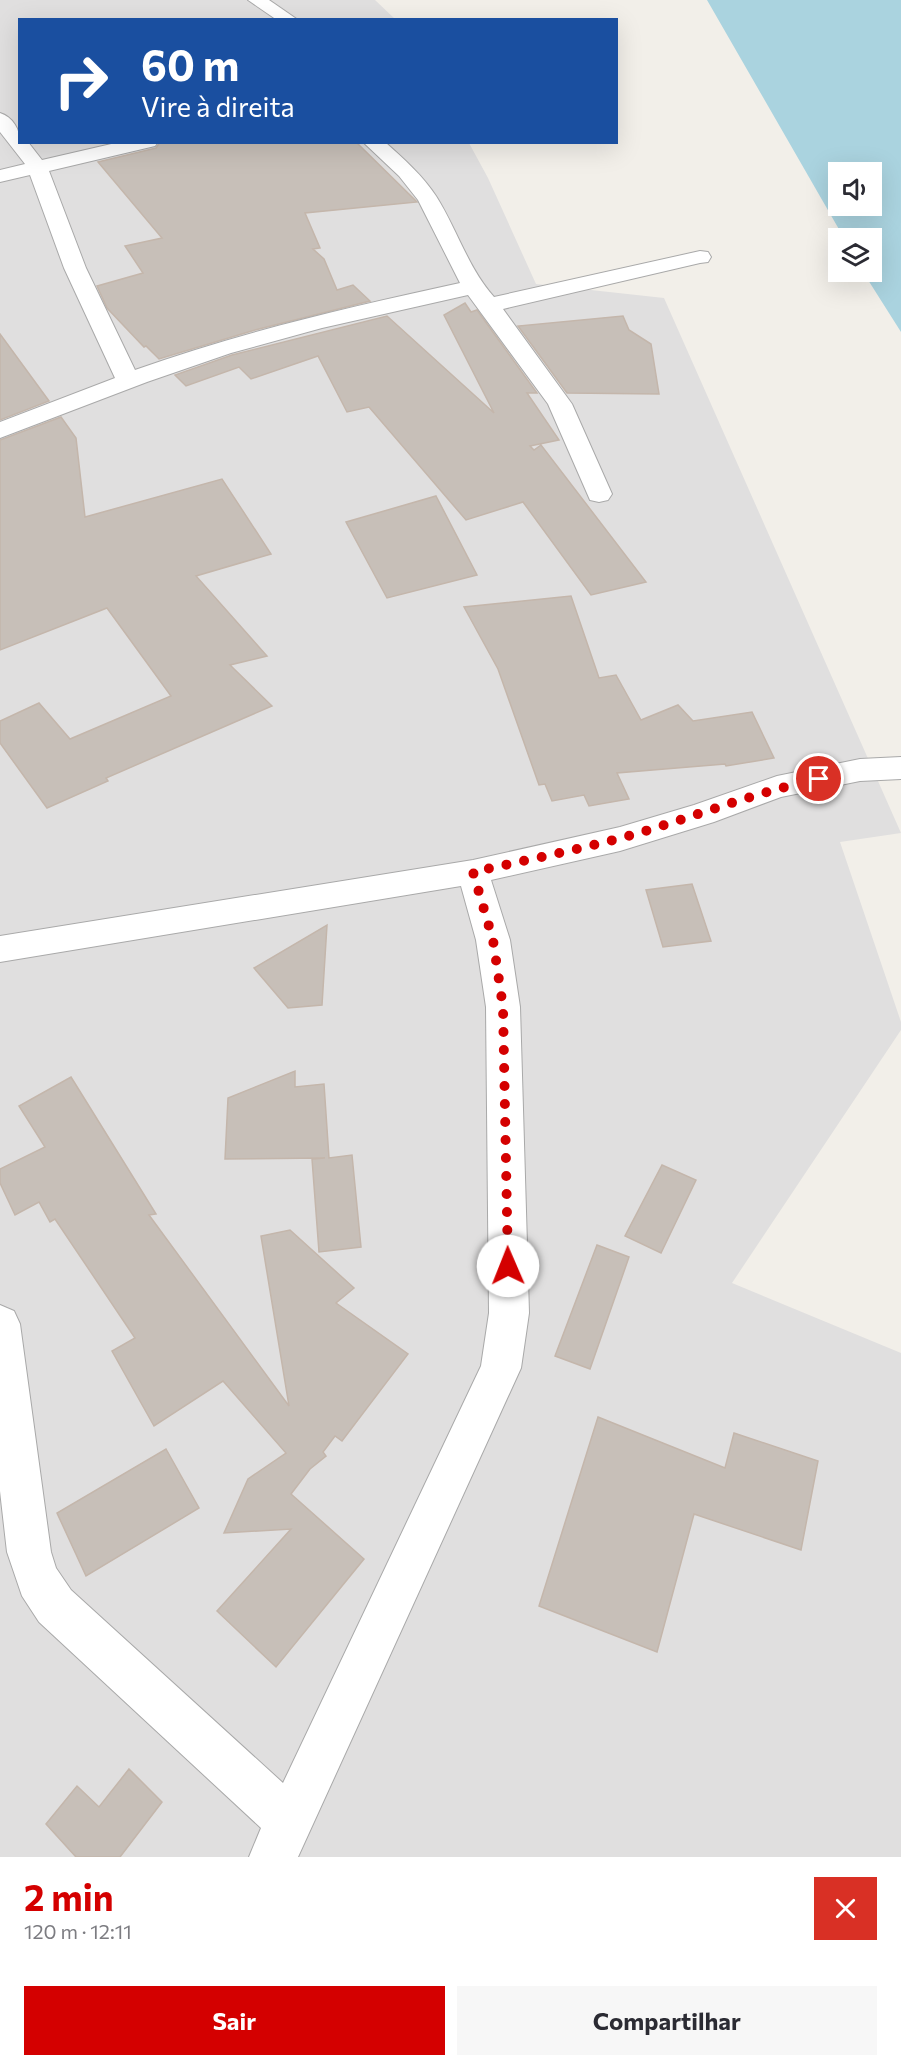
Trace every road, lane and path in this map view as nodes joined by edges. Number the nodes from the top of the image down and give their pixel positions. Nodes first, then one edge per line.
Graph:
1 (257, 0) edge
2 (287, 18) edge
3 (0, 119) edge
4 (18, 142) edge
5 (19, 144) edge
6 (140, 144) edge
7 (375, 144) edge
8 (38, 168) junction
9 (0, 176) edge
10 (700, 257) dead end
11 (473, 287) junction
12 (489, 305) junction
13 (128, 381) junction
14 (0, 431) edge
15 (599, 494) dead end
16 (901, 768) edge
17 (473, 872) junction
18 (0, 949) edge
19 (0, 1324) edge
20 (281, 1839) edge

1 - 2 street
3 - 4 street
5 - 8 street
6 - 8 street
7 - 11 street
8 - 9 street
8 - 13 street
10 - 12 street
11 - 12 street
11 - 13 street
12 - 15 street
13 - 14 street
16 - 17 street
17 - 18 street
17 - 20 street
19 - 20 street

